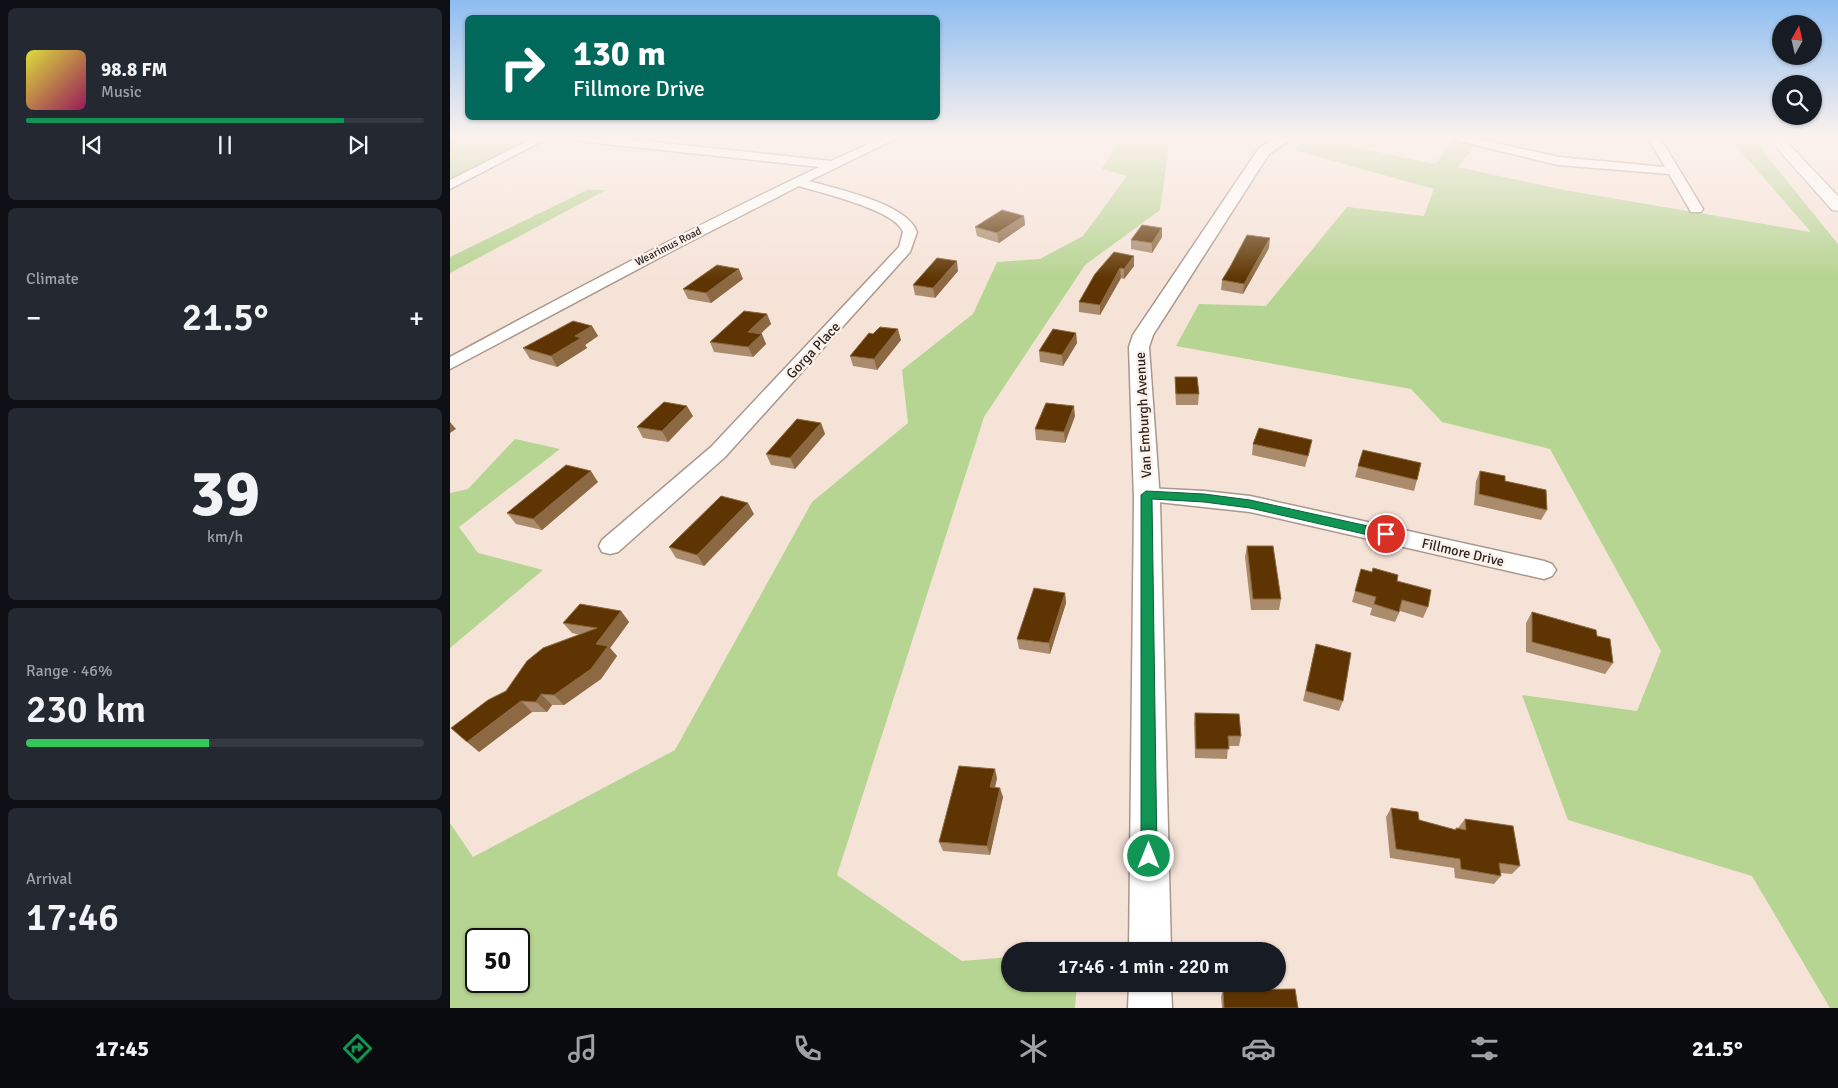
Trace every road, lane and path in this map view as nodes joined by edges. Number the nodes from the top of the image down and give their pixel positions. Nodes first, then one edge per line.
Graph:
1 (788, 185) edge
2 (808, 185) edge
3 (1241, 185) edge
4 (1681, 185) edge
5 (1819, 185) edge
6 (1838, 206) edge
7 (1696, 209) dead end
8 (450, 364) edge
9 (1146, 495) junction
10 (610, 546) dead end
11 (1544, 570) dead end
12 (1150, 942) edge
13 (1150, 992) edge
14 (1150, 1008) edge

1 - 8 street, Wearimus Road
2 - 10 street, Gorga Place
3 - 9 main road, Van Emburgh Avenue
4 - 7 street
5 - 6 highway
9 - 11 street, Fillmore Drive
9 - 12 main road, Van Emburgh Avenue
13 - 14 main road

